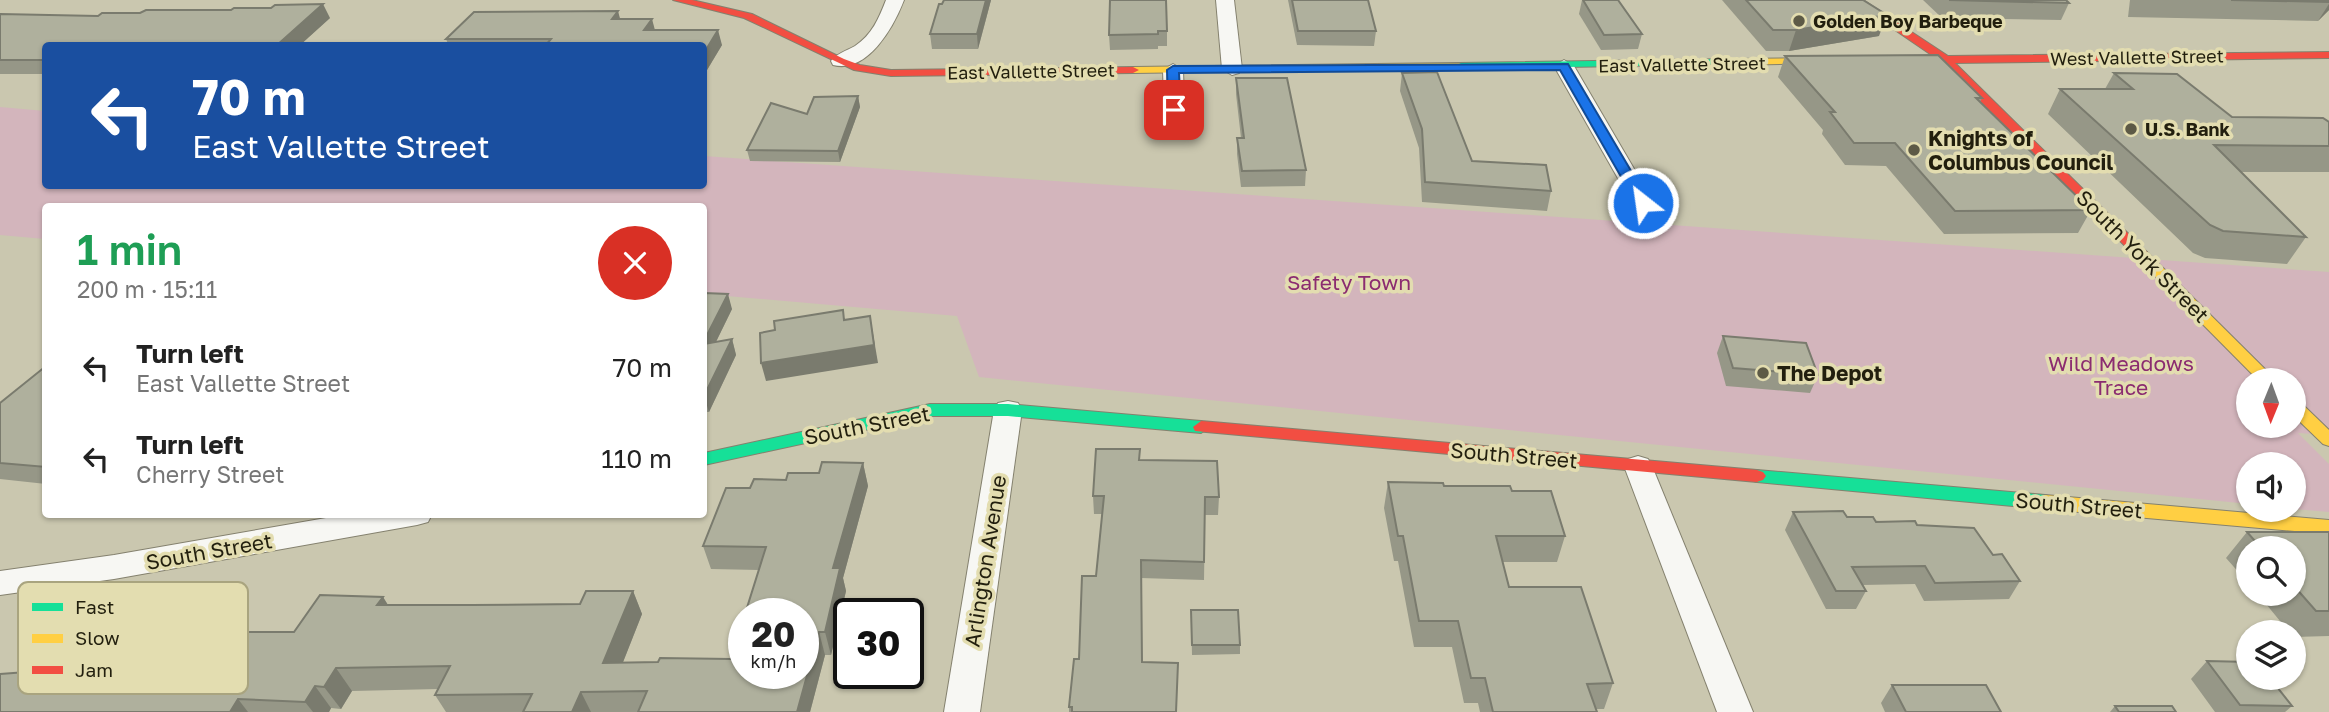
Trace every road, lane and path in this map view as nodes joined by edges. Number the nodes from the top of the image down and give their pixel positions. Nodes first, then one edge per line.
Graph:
1 (678, 0) edge
2 (895, 0) edge
3 (1225, 0) edge
4 (1856, 0) edge
5 (2329, 55) edge
6 (1945, 59) junction
7 (1876, 60) edge
8 (840, 61) junction
9 (1849, 61) edge
10 (1564, 66) junction
11 (1232, 69) junction
12 (1173, 70) junction
13 (1175, 130) dead end
14 (1643, 203) dead end
15 (2256, 368) edge
16 (1008, 410) junction
17 (2306, 418) edge
18 (2329, 440) edge
19 (707, 458) edge
20 (1639, 466) junction
21 (395, 518) edge
22 (2329, 527) edge
23 (0, 583) edge
24 (962, 712) edge
25 (1735, 712) edge

1 - 8 street, East Vallette Street
2 - 8 street
3 - 11 street
4 - 6 street, South York Street
5 - 6 street, West Vallette Street
6 - 7 street
6 - 15 street, South York Street
8 - 12 street, East Vallette Street
9 - 10 street, East Vallette Street
10 - 11 street, East Vallette Street
10 - 14 street
11 - 12 street, East Vallette Street
12 - 13 street
16 - 19 street, South Street
16 - 20 street, South Street
16 - 24 street, Arlington Avenue
17 - 18 street
20 - 22 street, South Street
20 - 25 street
21 - 23 street, South Street

